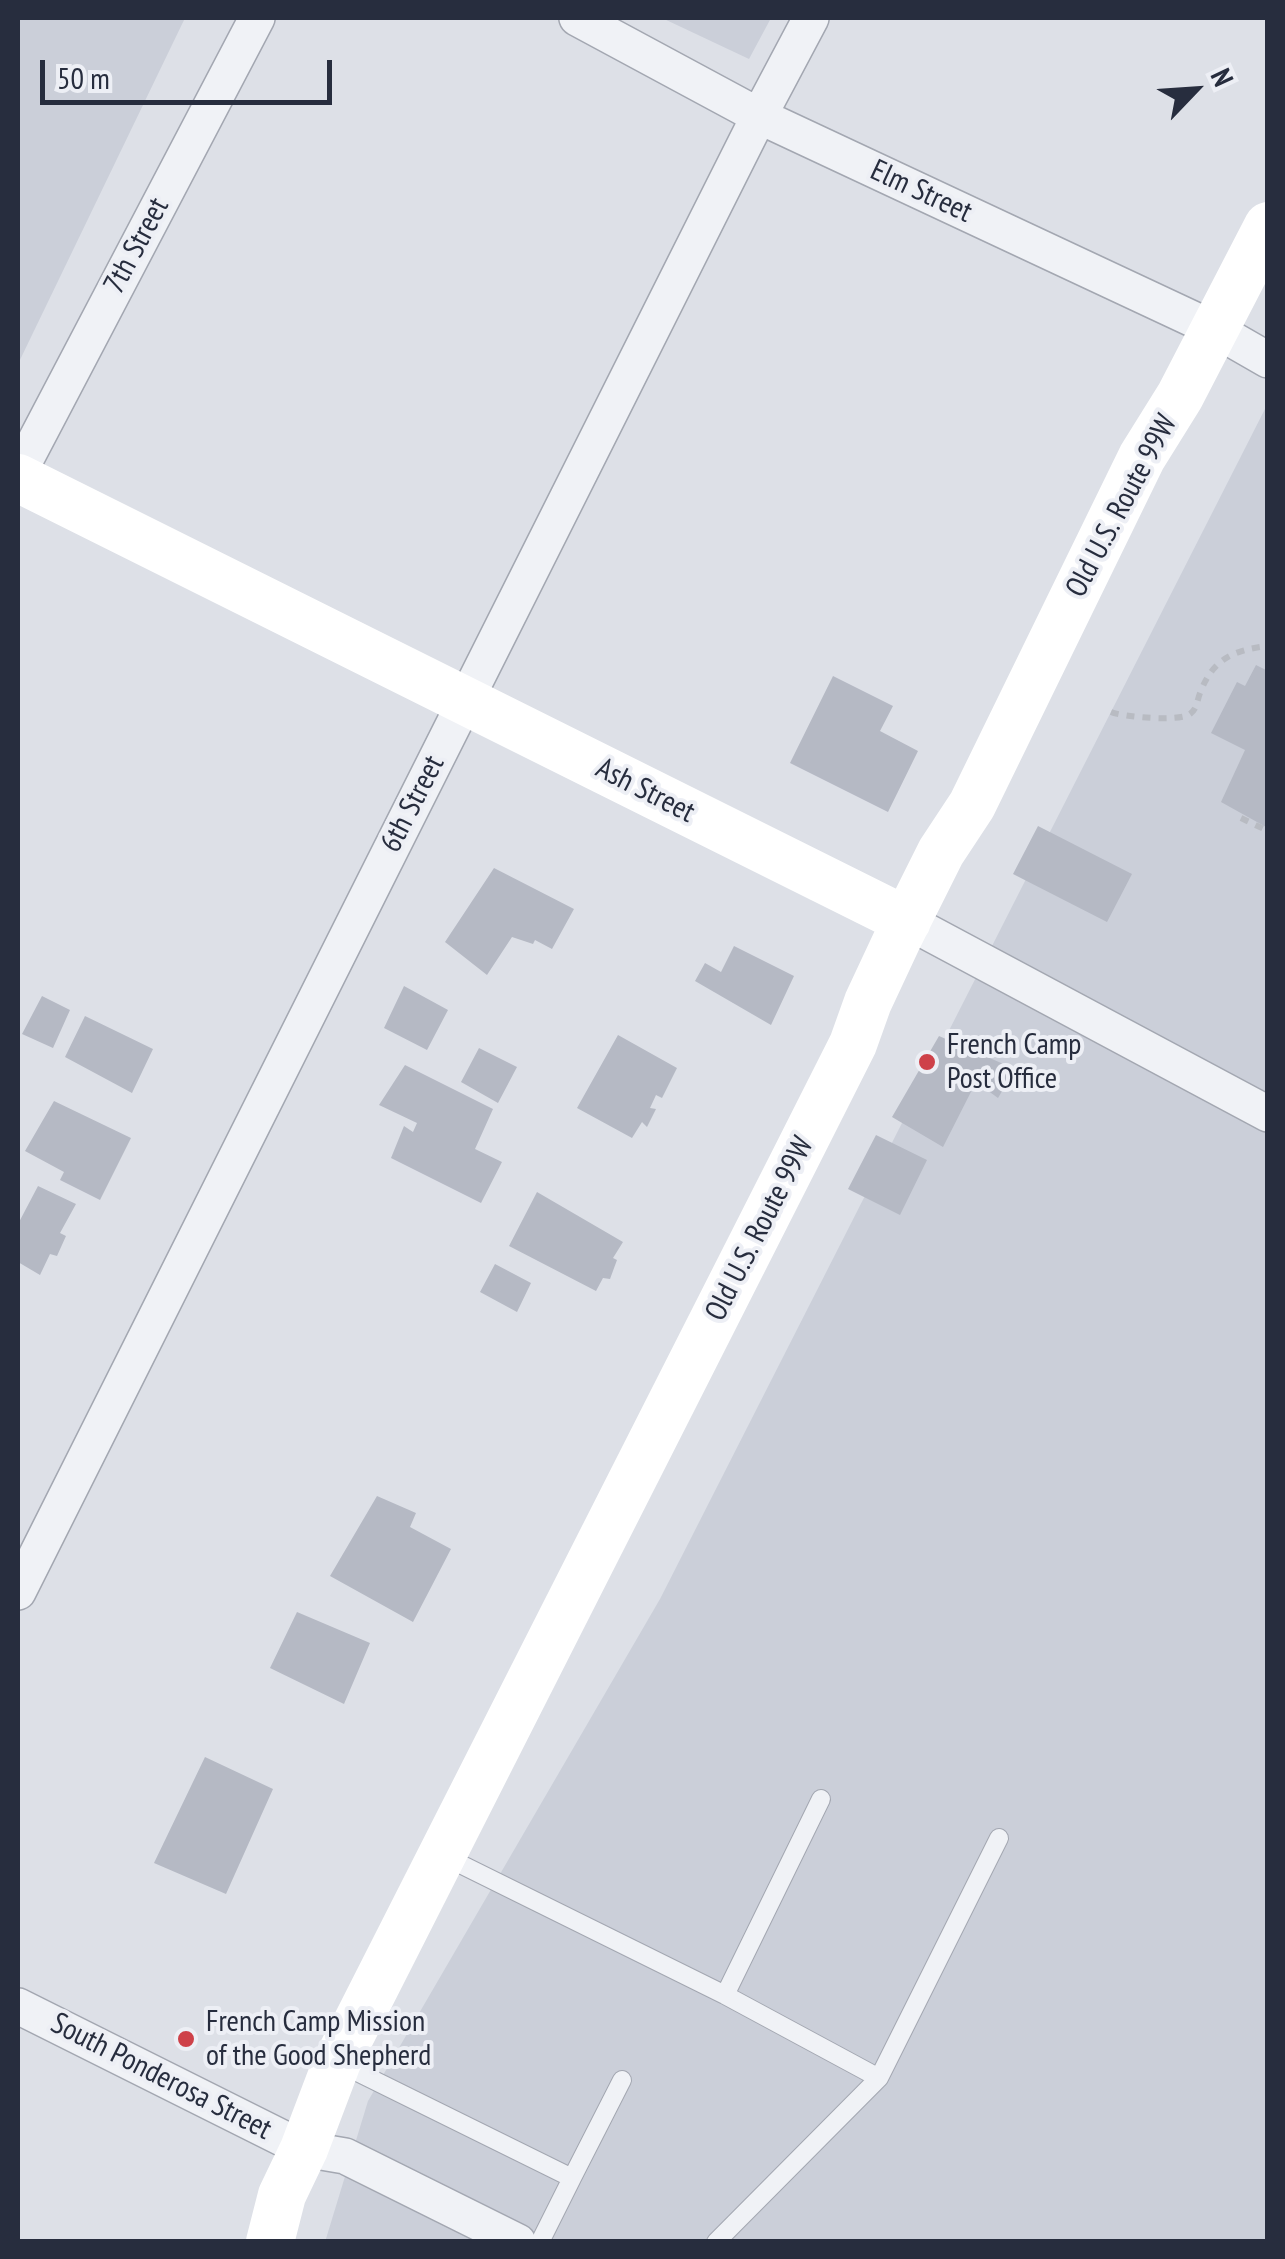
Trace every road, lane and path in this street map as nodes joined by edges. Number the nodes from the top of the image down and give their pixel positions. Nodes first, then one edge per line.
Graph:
1 (257, 18) edge
2 (577, 18) edge
3 (811, 18) edge
4 (758, 116) junction
5 (1268, 226) edge
6 (1214, 329) junction
7 (1268, 360) edge
8 (18, 476) edge
9 (18, 500) edge
10 (1268, 646) edge
11 (460, 710) junction
12 (1111, 712) dead end
13 (1241, 818) dead end
14 (1268, 830) edge
15 (902, 931) junction
16 (1268, 1114) edge
17 (18, 1592) edge
18 (821, 1799) dead end
19 (999, 1838) dead end
20 (442, 1854) junction
21 (725, 1995) junction
22 (18, 2006) edge
23 (337, 2062) junction
24 (879, 2078) junction
25 (622, 2080) dead end
26 (304, 2149) junction
27 (572, 2178) junction
28 (270, 2242) edge
29 (518, 2242) edge
30 (540, 2242) edge
31 (716, 2242) edge

1 - 8 street, 7th Street
2 - 4 street, Elm Street
3 - 4 street, 6th Street
4 - 6 street, Elm Street
4 - 11 street, 6th Street
5 - 6 main road, Old U.S. Route 99W
6 - 7 street, Elm Street
6 - 15 main road, Old U.S. Route 99W
8 - 11 main road, Ash Street
9 - 11 main road, Ash Street
10 - 12 path
11 - 15 main road, Ash Street
11 - 17 street, 6th Street
13 - 14 path
15 - 16 street, Ash Street
15 - 20 main road, Old U.S. Route 99W
18 - 21 lane
19 - 24 lane
20 - 21 lane
20 - 23 main road, Old U.S. Route 99W
21 - 24 lane
22 - 26 street, South Ponderosa Street
23 - 26 main road, Old U.S. Route 99W
23 - 27 lane
24 - 31 lane
25 - 27 lane
26 - 28 main road, Old U.S. Route 99W
26 - 29 street, South Ponderosa Street
27 - 30 lane

